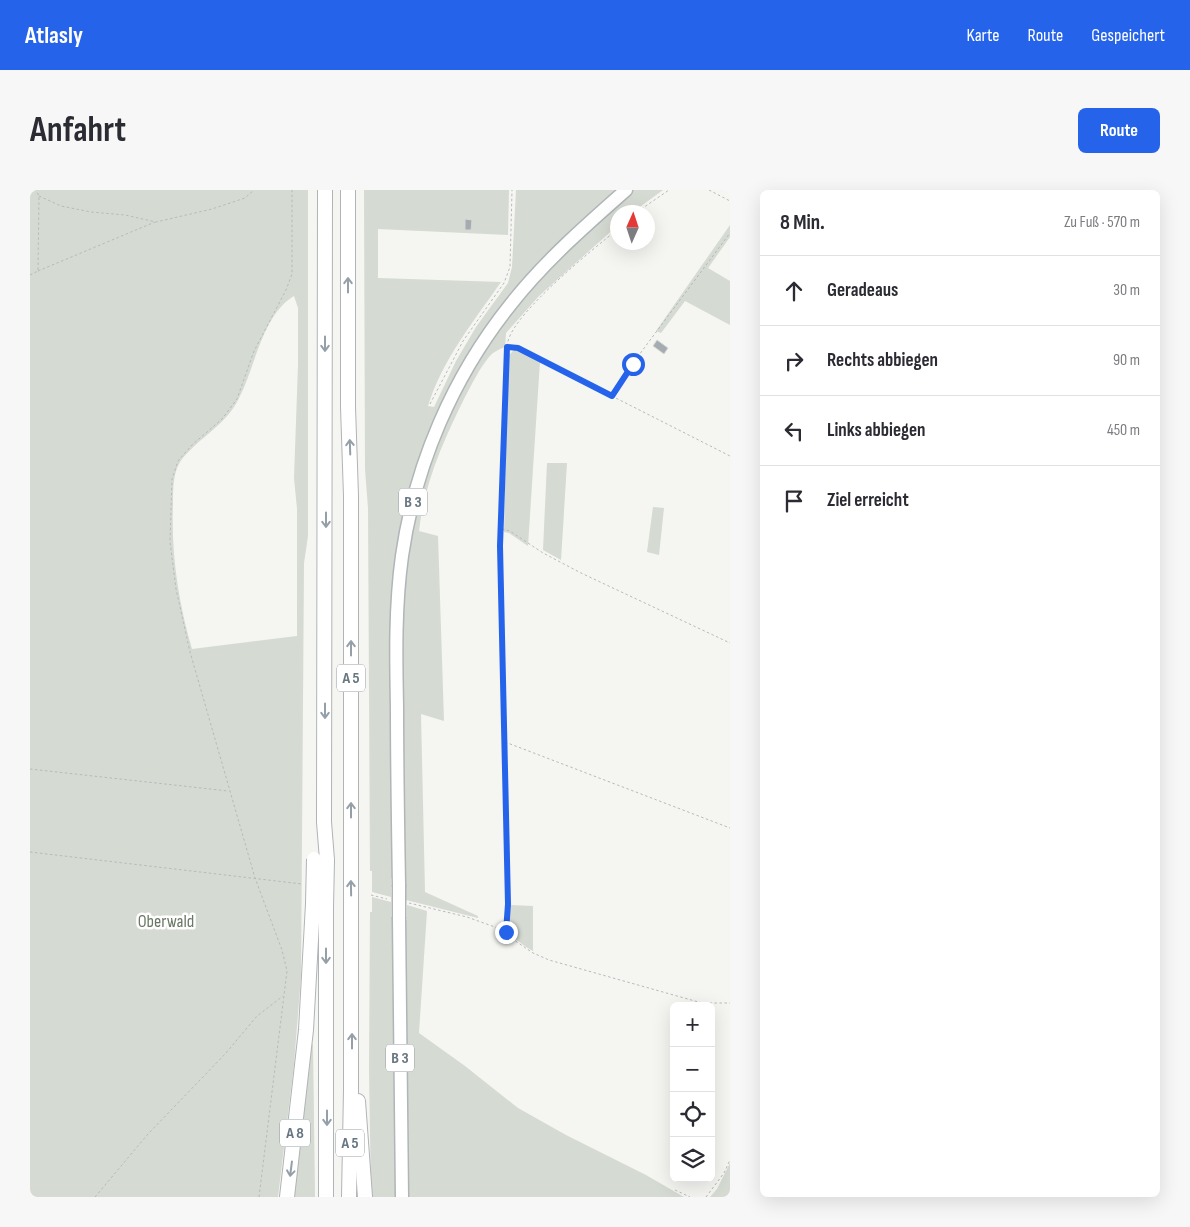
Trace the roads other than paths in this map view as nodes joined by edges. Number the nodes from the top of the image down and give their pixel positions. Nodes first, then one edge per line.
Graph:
1 (325, 190) edge
2 (348, 190) edge
3 (626, 190) edge
4 (320, 906) junction
5 (352, 1090) junction
6 (287, 1197) edge
7 (326, 1197) edge
8 (349, 1197) edge
9 (364, 1197) edge
10 (402, 1197) edge

1 -> 4 highway, A 5, bridge
5 -> 2 highway, A 5, bridge
3 - 10 main road, B 3, bridge
4 -> 6 highway, A 8
4 -> 7 highway, A 5
5 - 8 highway, A 5
5 - 9 highway

